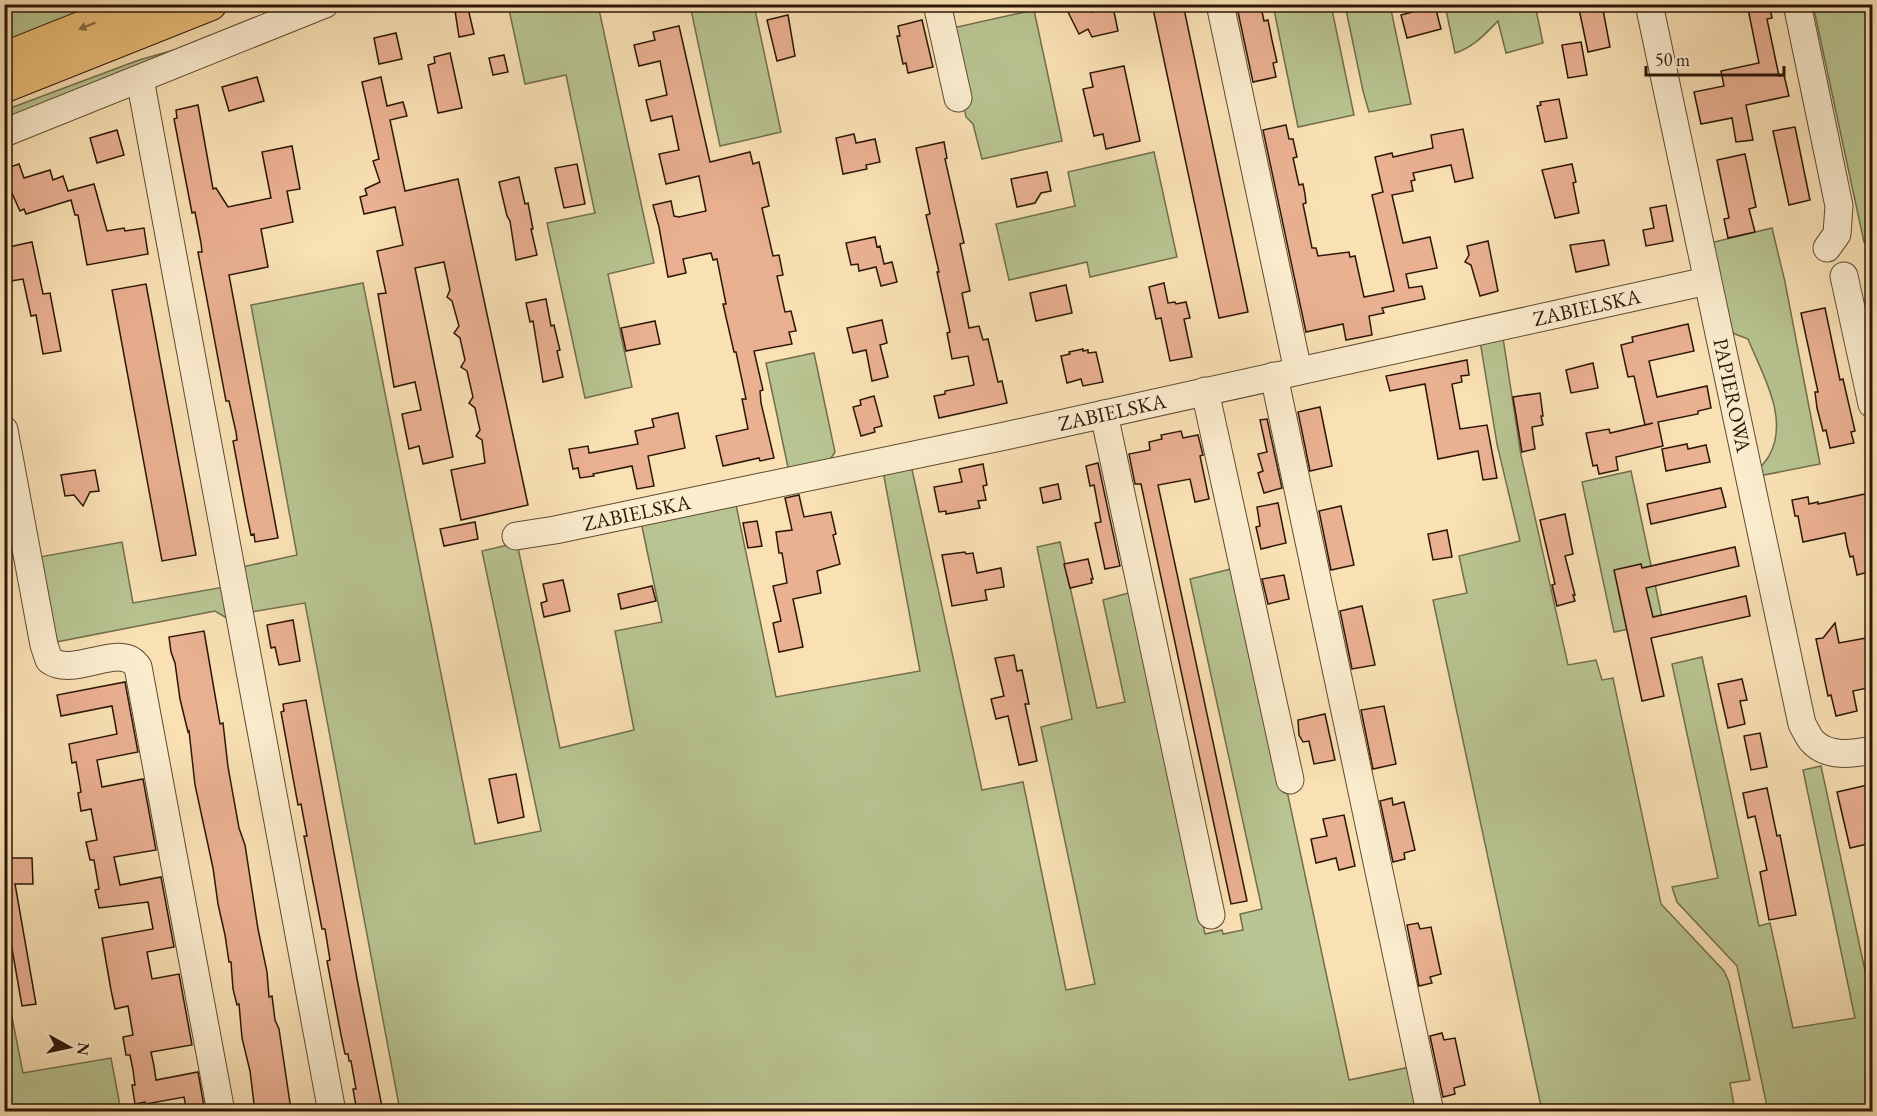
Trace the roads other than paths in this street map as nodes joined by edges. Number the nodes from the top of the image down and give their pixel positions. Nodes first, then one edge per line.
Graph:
1 (142, 4) edge
2 (210, 4) edge
3 (325, 4) edge
4 (937, 4) edge
5 (1220, 4) edge
6 (1649, 4) edge
7 (1797, 4) edge
8 (4, 59) edge
9 (140, 79) junction
10 (4, 86) edge
11 (958, 98) dead end
12 (4, 133) edge
13 (1243, 187) dead end
14 (1827, 248) dead end
15 (1844, 276) dead end
16 (1707, 281) junction
17 (1285, 374) junction
18 (1206, 392) junction
19 (1872, 404) edge
20 (1104, 414) junction
21 (4, 430) edge
22 (516, 536) dead end
23 (1862, 752) edge
24 (1290, 780) dead end
25 (1211, 915) dead end
26 (221, 1112) edge
27 (332, 1112) edge
28 (1430, 1112) edge

1 -> 8 main road
2 - 10 main road
3 - 9 street
4 - 11 street
5 - 17 street
6 - 16 street, PAPIEROWA
7 - 14 street
9 - 12 street
9 - 27 street
13 - 17 street
15 - 19 street
16 - 17 street, ZABIELSKA
16 - 23 street, PAPIEROWA
17 - 18 street, ZABIELSKA
17 - 28 street
18 - 20 street, ZABIELSKA
18 - 24 street
20 - 22 street, ZABIELSKA
20 - 25 street
21 - 26 street

